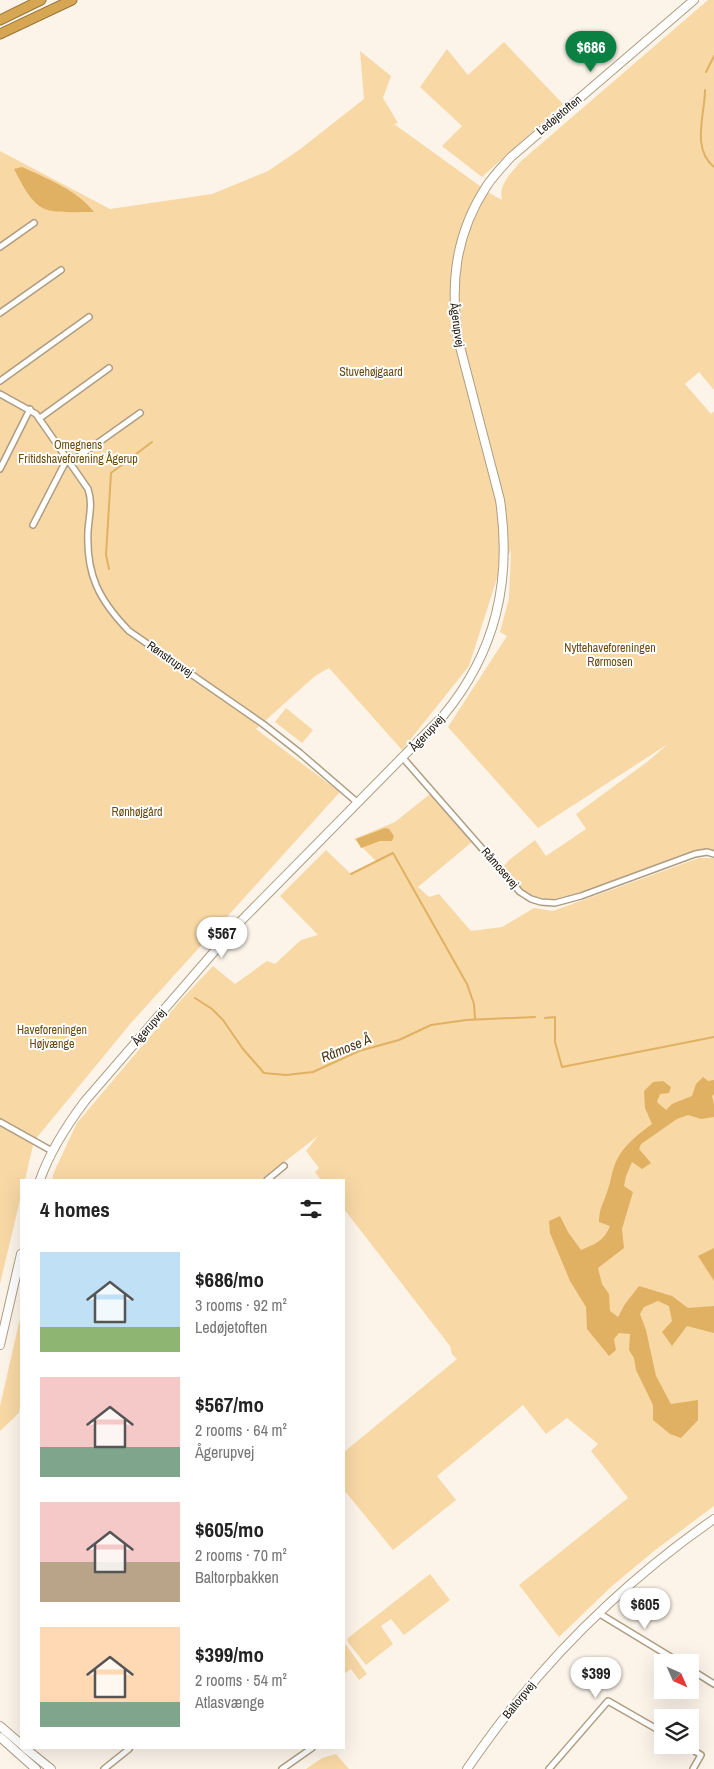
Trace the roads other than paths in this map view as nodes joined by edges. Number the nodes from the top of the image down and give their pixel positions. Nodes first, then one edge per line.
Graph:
1 (41, 0) edge
2 (72, 0) edge
3 (694, 0) edge
4 (0, 20) edge
5 (0, 34) edge
6 (495, 175) joint
7 (34, 223) dead end
8 (0, 247) edge
9 (61, 270) dead end
10 (0, 313) edge
11 (89, 316) dead end
12 (109, 368) dead end
13 (0, 381) edge
14 (0, 394) edge
15 (30, 409) junction
16 (140, 413) dead end
17 (40, 418) junction
18 (69, 461) junction
19 (0, 469) edge
20 (33, 525) dead end
21 (403, 758) junction
22 (358, 803) junction
23 (714, 854) edge
24 (0, 1122) edge
25 (52, 1151) junction
26 (284, 1166) dead end
27 (40, 1179) edge
28 (268, 1179) edge
29 (20, 1258) edge
30 (0, 1345) edge
31 (714, 1519) edge
32 (600, 1614) junction
33 (666, 1654) edge
34 (699, 1675) edge
35 (714, 1684) edge
36 (0, 1726) edge
37 (654, 1727) edge
38 (0, 1737) edge
39 (20, 1743) edge
40 (26, 1749) edge
41 (129, 1749) dead end
42 (311, 1749) edge
43 (699, 1754) edge
44 (36, 1769) edge
45 (51, 1769) edge
46 (104, 1769) edge
47 (282, 1769) edge
48 (468, 1769) edge
49 (549, 1769) edge
50 (693, 1769) edge

1 - 4 highway
2 - 5 highway
3 - 6 street, Ledøjetoften
6 - 21 street, Ågerupvej
7 - 8 street
9 - 10 street
11 - 13 street
12 - 17 street
14 - 15 street, Rønstrupvej
15 - 17 street, Rønstrupvej
15 - 19 street
16 - 18 street
17 - 18 street, Rønstrupvej
18 - 20 street
18 - 22 street, Rønstrupvej
21 - 22 street, Ågerupvej
21 - 23 street, Råmosevej
22 - 25 street, Ågerupvej
24 - 25 street
25 - 27 street, Ågerupvej
26 - 28 street
29 - 30 street
31 - 32 street, Baltorpvej
32 - 33 street
32 - 48 street, Baltorpvej
34 - 35 street
36 - 39 street
37 - 49 street
38 - 44 street
40 - 45 street
41 - 46 street
42 - 47 street
43 - 50 street

